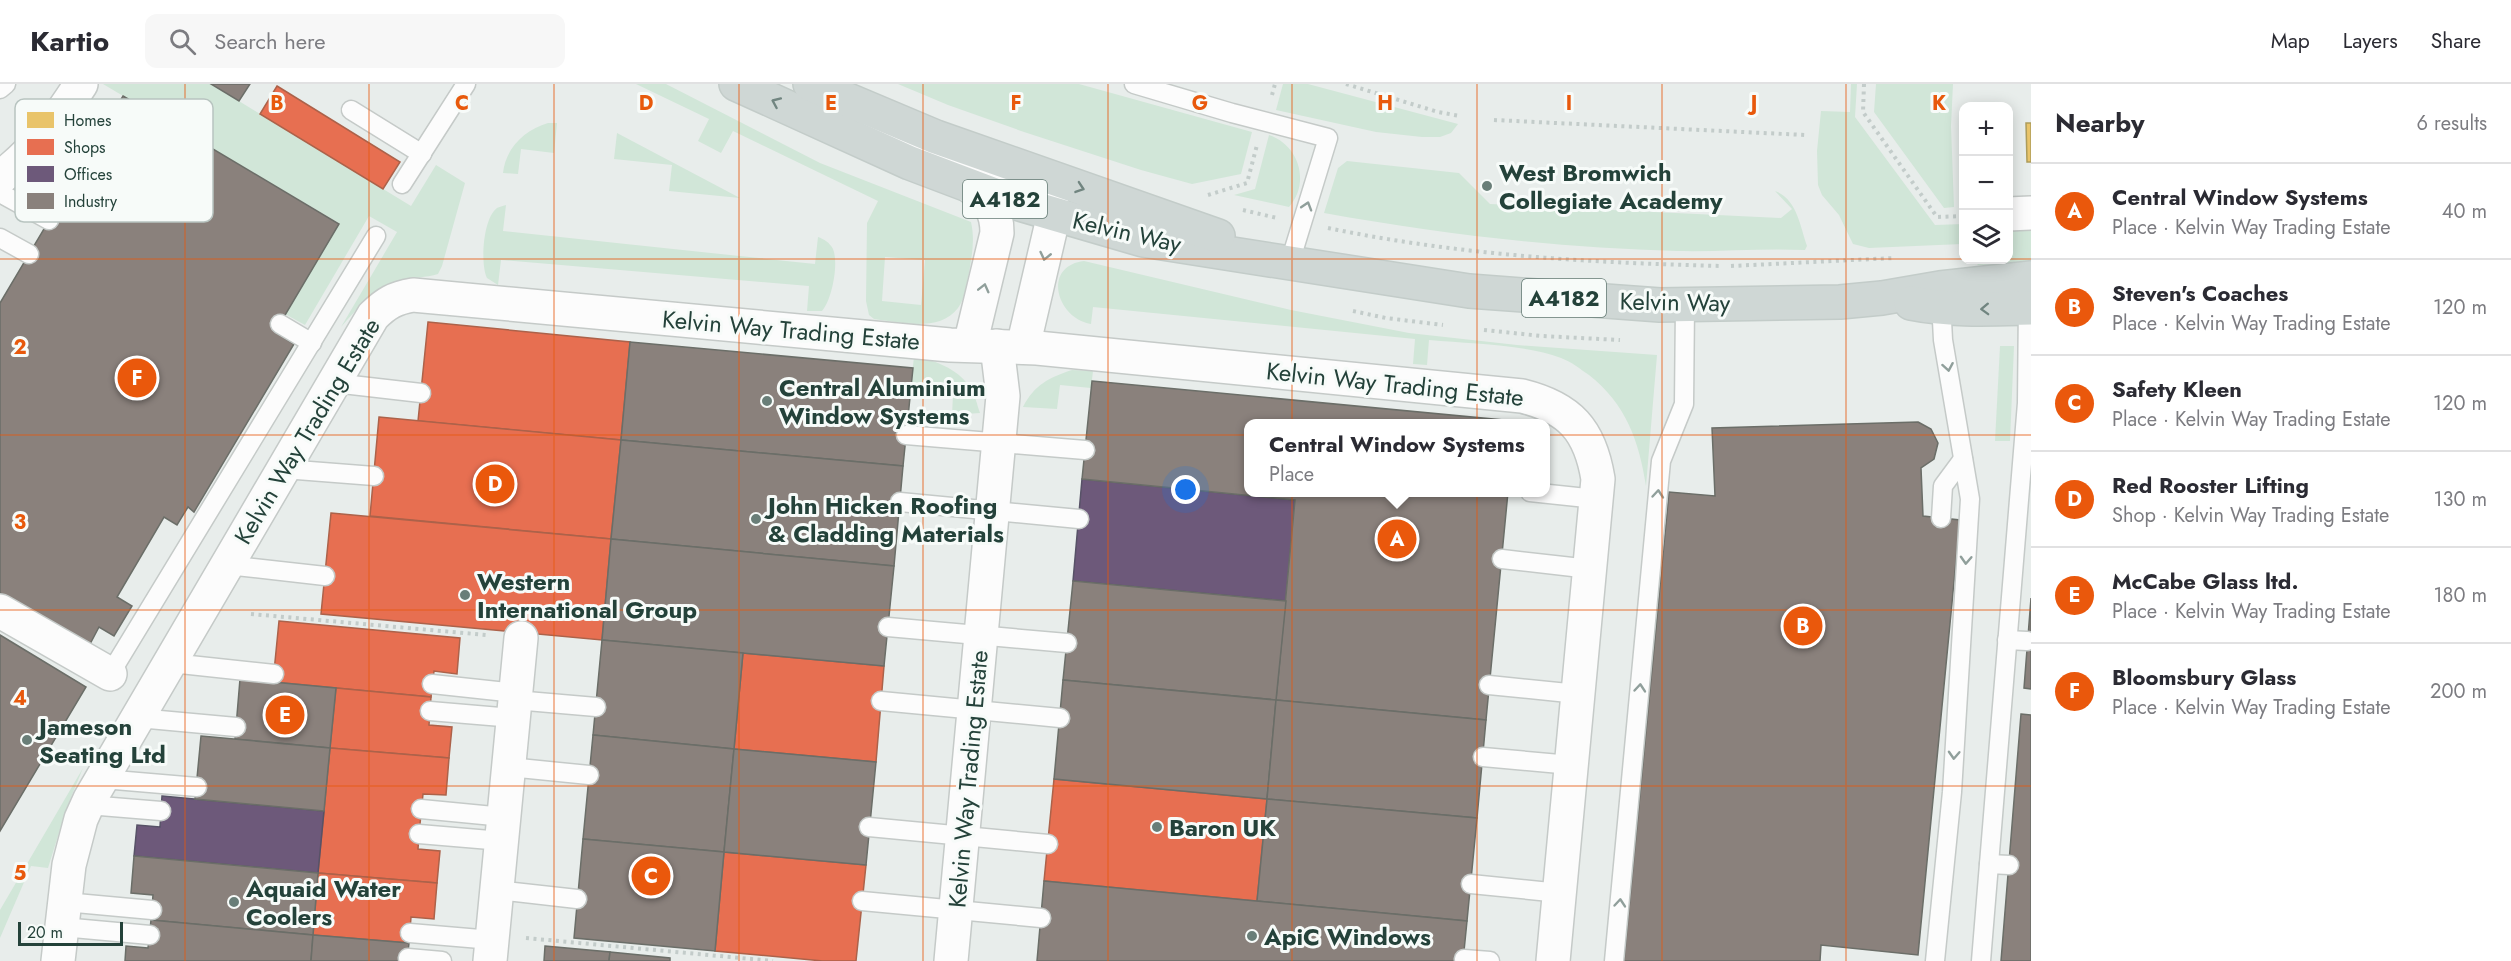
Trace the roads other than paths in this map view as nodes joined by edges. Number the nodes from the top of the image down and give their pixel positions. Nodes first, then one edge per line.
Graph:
1 (6, 84) edge
2 (81, 84) edge
3 (465, 84) edge
4 (736, 84) edge
5 (1134, 84) edge
6 (812, 85) edge
7 (0, 89) edge
8 (72, 99) edge
9 (351, 110) dead end
10 (422, 154) junction
11 (15, 166) edge
12 (0, 178) edge
13 (402, 184) dead end
14 (969, 185) junction
15 (0, 193) edge
16 (15, 201) edge
17 (2031, 213) edge
18 (1054, 214) junction
19 (2013, 214) edge
20 (376, 236) dead end
21 (0, 238) edge
22 (29, 254) dead end
23 (1290, 262) junction
24 (2029, 293) edge
25 (1941, 298) junction
26 (1685, 305) junction
27 (280, 324) dead end
28 (312, 343) junction
29 (997, 346) junction
30 (334, 383) junction
31 (421, 393) dead end
32 (906, 435) dead end
33 (999, 443) junction
34 (1085, 450) dead end
35 (1963, 459) junction
36 (284, 469) junction
37 (374, 476) dead end
38 (1550, 494) edge
39 (1596, 499) junction
40 (900, 502) dead end
41 (992, 510) junction
42 (1941, 518) dead end
43 (1079, 519) dead end
44 (1502, 559) dead end
45 (227, 565) junction
46 (1590, 568) junction
47 (325, 576) dead end
48 (0, 612) edge
49 (888, 627) dead end
50 (981, 636) junction
51 (521, 638) road end
52 (2007, 640) junction
53 (2028, 641) dead end
54 (1067, 643) dead end
55 (171, 663) junction
56 (110, 674) joint
57 (274, 674) dead end
58 (432, 684) dead end
59 (1489, 685) dead end
60 (1578, 694) junction
61 (881, 701) dead end
62 (515, 703) junction
63 (596, 707) dead end
64 (974, 710) junction
65 (430, 711) dead end
66 (138, 718) junction
67 (1060, 718) dead end
68 (236, 727) dead end
69 (1483, 757) dead end
70 (1571, 765) junction
71 (509, 766) junction
72 (589, 775) dead end
73 (196, 787) dead end
74 (95, 792) junction
75 (421, 809) dead end
76 (161, 811) dead end
77 (869, 827) dead end
78 (503, 829) junction
79 (419, 834) dead end
80 (962, 835) junction
81 (1048, 844) dead end
82 (1989, 864) junction
83 (2009, 865) dead end
84 (1471, 884) dead end
85 (497, 890) junction
86 (1560, 893) junction
87 (577, 899) dead end
88 (862, 901) dead end
89 (152, 910) dead end
90 (956, 910) junction
91 (63, 915) junction
92 (1041, 918) dead end
93 (410, 933) dead end
94 (150, 935) dead end
95 (491, 946) edge
96 (408, 958) dead end
97 (1464, 959) dead end
98 (58, 961) edge
99 (442, 961) edge
100 (951, 961) edge
101 (1490, 961) edge
102 (1553, 961) edge
103 (1614, 961) edge
104 (1935, 961) edge
105 (1981, 961) edge

1 - 7 lane
2 - 8 street
3 - 10 lane
14 -> 4 main road, Kelvin Way / A4182
23 -> 5 lane
6 - 18 street
6 -> 23 main road, Kelvin Way / A4182
9 - 10 lane
10 - 13 lane
11 - 12 street
14 - 18 main road, Kelvin Way / A4182
29 -> 14 street, Kelvin Way Trading Estate
15 - 16 lane
17 - 19 street
18 - 23 main road, Kelvin Way / A4182
18 -> 29 street, Kelvin Way Trading Estate
20 - 28 lane
21 - 22 lane
23 - 26 main road, Kelvin Way / A4182
24 - 25 main road, Kelvin Way / A4182
24 - 52 lane
25 - 26 main road, Kelvin Way / A4182
25 -> 35 lane
103 -> 26 lane
27 - 28 lane
28 - 56 lane
29 - 30 street, Kelvin Way Trading Estate
29 - 33 street, Kelvin Way Trading Estate
29 - 39 street, Kelvin Way Trading Estate
30 - 31 lane
30 - 36 street, Kelvin Way Trading Estate
32 - 33 lane
33 - 34 lane
33 - 41 street, Kelvin Way Trading Estate
35 - 42 lane
35 -> 104 lane
36 - 37 lane
36 - 45 street, Kelvin Way Trading Estate
38 - 39 lane
39 - 46 street, Kelvin Way Trading Estate
40 - 41 lane
41 - 43 lane
41 - 50 street, Kelvin Way Trading Estate
44 - 46 lane
45 - 47 lane
45 - 55 street, Kelvin Way Trading Estate
46 - 60 street, Kelvin Way Trading Estate
48 - 56 street
49 - 50 lane
50 - 54 lane
50 - 64 street, Kelvin Way Trading Estate
51 - 62 street
52 - 53 lane
52 - 82 lane
55 - 57 lane
55 - 66 street, Kelvin Way Trading Estate
58 - 62 lane
59 - 60 lane
60 - 70 street, Kelvin Way Trading Estate
61 - 64 lane
62 - 63 lane
62 - 65 lane
62 - 71 street
64 - 67 lane
64 - 80 street, Kelvin Way Trading Estate
66 - 68 lane
66 - 74 street, Kelvin Way Trading Estate
69 - 70 lane
70 - 86 street, Kelvin Way Trading Estate
71 - 72 lane
71 - 78 street
73 - 74 lane
74 - 76 lane
74 - 91 street, Kelvin Way Trading Estate
75 - 78 lane
77 - 80 lane
78 - 79 lane
78 - 85 street
80 - 81 lane
80 - 90 street, Kelvin Way Trading Estate
82 - 83 lane
82 - 105 lane
84 - 86 lane
85 - 87 lane
85 - 95 street
86 - 102 street, Kelvin Way Trading Estate
88 - 90 lane
89 - 91 lane
90 - 92 lane
90 - 100 street, Kelvin Way Trading Estate
91 - 94 lane
91 - 98 street, Kelvin Way Trading Estate
93 - 95 lane
96 - 99 lane
97 - 101 lane

